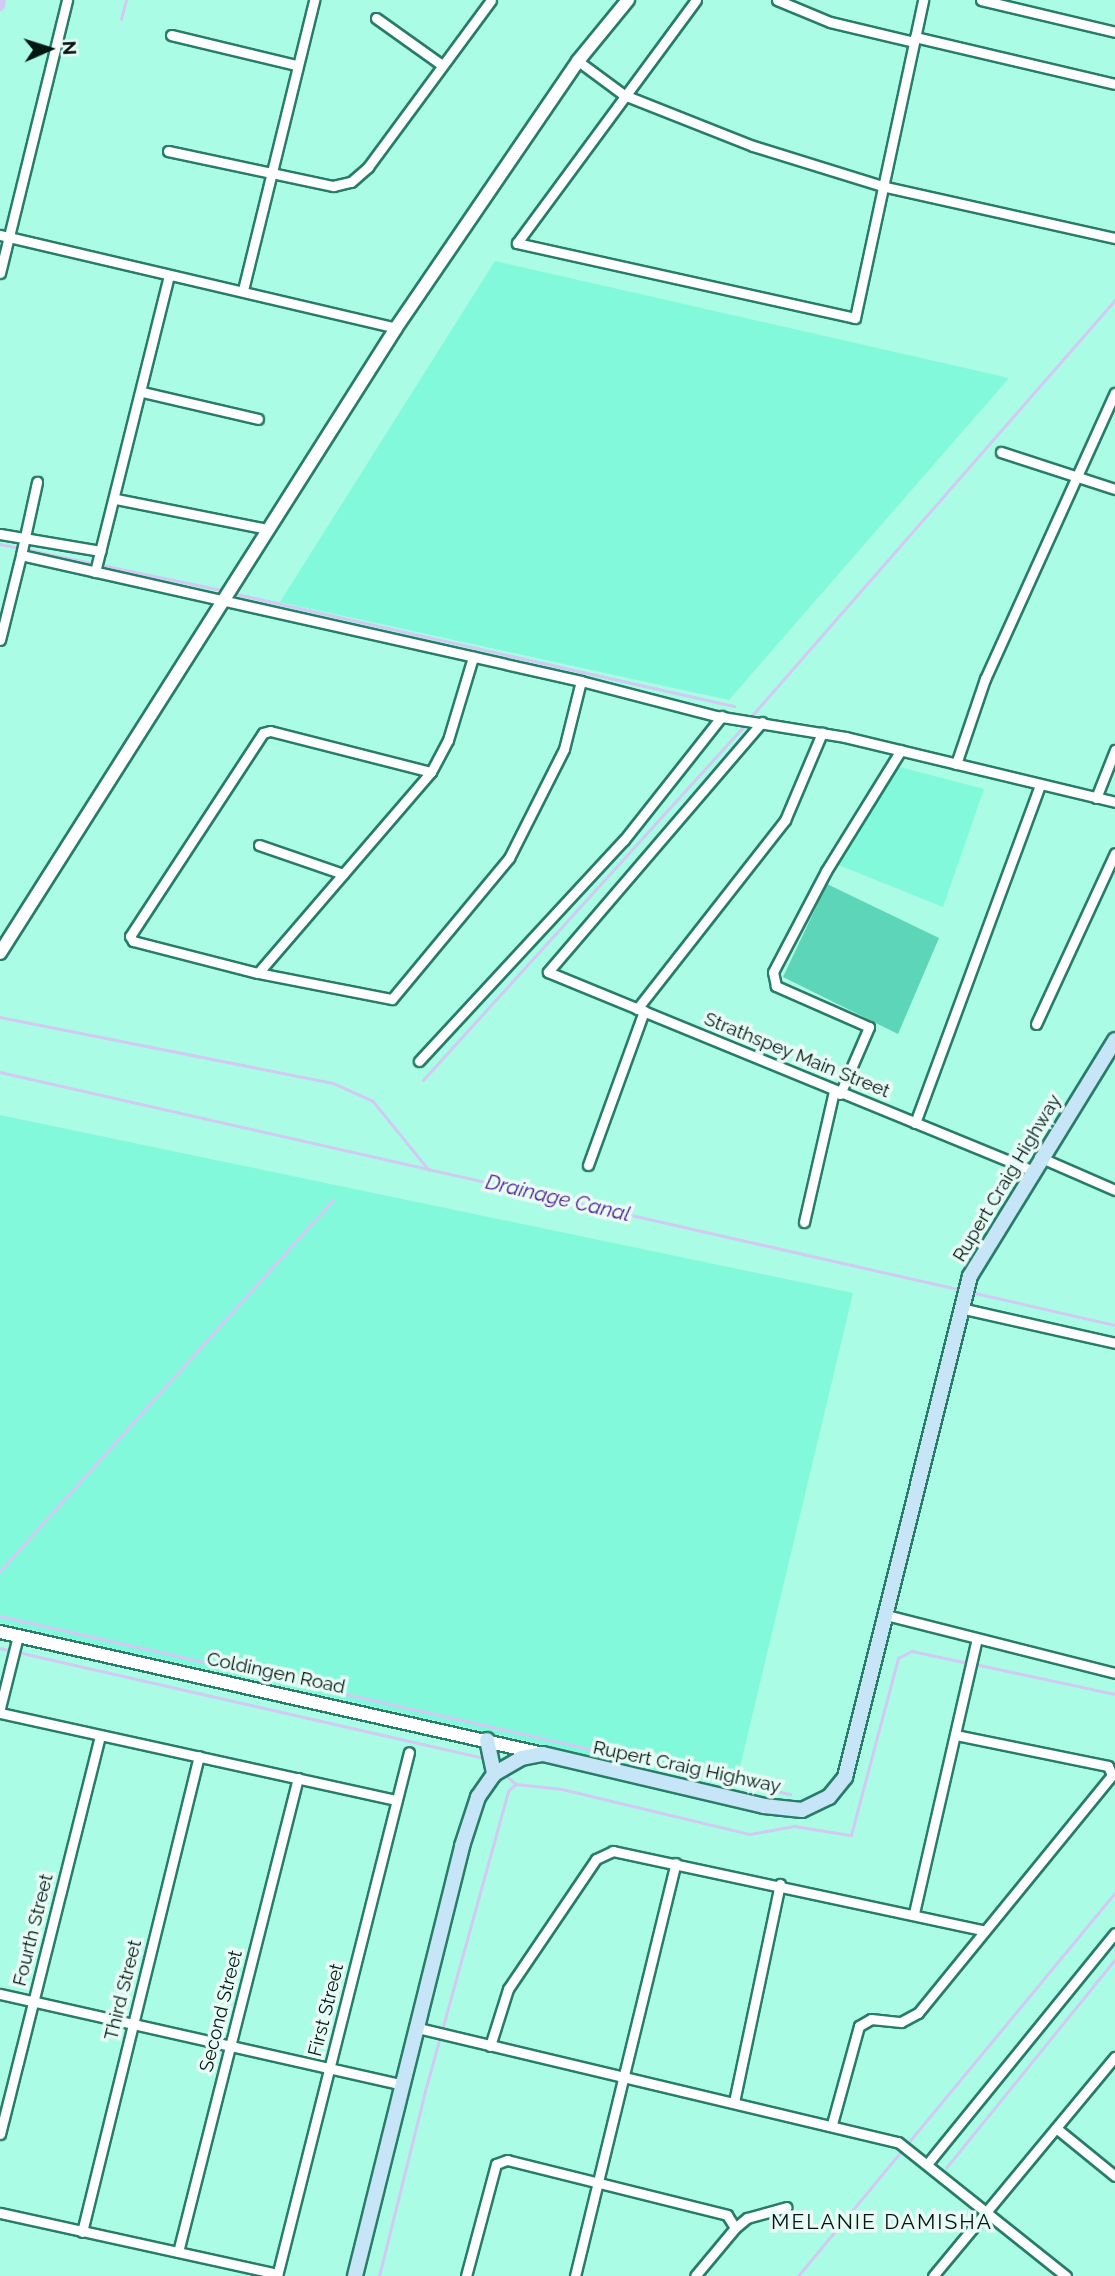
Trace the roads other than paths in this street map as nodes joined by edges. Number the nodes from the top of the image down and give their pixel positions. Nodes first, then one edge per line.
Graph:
1 (67, 0) edge
2 (314, 0) edge
3 (491, 0) edge
4 (628, 0) edge
5 (695, 0) edge
6 (777, 0) edge
7 (923, 0) edge
8 (981, 0) edge
9 (376, 18) dead end
10 (1115, 32) edge
11 (171, 35) dead end
12 (914, 40) junction
13 (578, 61) junction
14 (296, 65) junction
15 (442, 65) junction
16 (1115, 84) edge
17 (624, 95) junction
18 (169, 151) dead end
19 (273, 174) junction
20 (881, 186) junction
21 (4, 236) edge
22 (1115, 238) edge
23 (0, 272) edge
24 (169, 275) junction
25 (243, 290) junction
26 (396, 328) junction
27 (142, 391) junction
28 (1115, 393) edge
29 (258, 419) dead end
30 (1001, 452) dead end
31 (1073, 478) junction
32 (37, 482) dead end
33 (1115, 489) edge
34 (116, 499) junction
35 (268, 529) junction
36 (0, 534) edge
37 (26, 535) junction
38 (101, 551) junction
39 (21, 555) junction
40 (95, 572) junction
41 (221, 601) junction
42 (0, 640) edge
43 (473, 657) junction
44 (581, 681) junction
45 (722, 716) junction
46 (762, 722) junction
47 (822, 733) junction
48 (901, 750) junction
49 (1115, 750) edge
50 (957, 764) junction
51 (431, 772) junction
52 (1040, 785) junction
53 (1096, 798) junction
54 (1115, 802) edge
55 (259, 845) dead end
56 (1115, 853) edge
57 (343, 874) junction
58 (0, 953) edge
59 (258, 973) junction
60 (640, 1010) junction
61 (1036, 1024) dead end
62 (1115, 1040) edge
63 (419, 1061) dead end
64 (837, 1092) junction
65 (915, 1122) junction
66 (1035, 1164) junction
67 (588, 1165) dead end
68 (1115, 1190) edge
69 (804, 1222) dead end
70 (961, 1304) junction
71 (1115, 1343) edge
72 (886, 1615) junction
73 (0, 1632) edge
74 (977, 1639) junction
75 (16, 1645) junction
76 (1115, 1674) edge
77 (0, 1711) edge
78 (100, 1735) junction
79 (954, 1735) junction
80 (487, 1740) junction
81 (409, 1752) dead end
82 (543, 1754) junction
83 (199, 1756) junction
84 (494, 1774) junction
85 (298, 1778) junction
86 (397, 1800) junction
87 (676, 1863) junction
88 (780, 1884) junction
89 (914, 1913) junction
90 (983, 1930) junction
91 (1115, 1933) edge
92 (0, 1994) edge
93 (33, 2002) junction
94 (133, 2024) junction
95 (418, 2028) junction
96 (230, 2046) junction
97 (490, 2046) junction
98 (1115, 2057) edge
99 (329, 2068) junction
100 (626, 2077) junction
101 (404, 2085) junction
102 (734, 2102) junction
103 (832, 2124) junction
104 (1056, 2128) junction
105 (0, 2134) edge
106 (928, 2163) junction
107 (1115, 2176) edge
108 (600, 2181) junction
109 (787, 2207) dead end
110 (986, 2211) junction
111 (0, 2213) edge
112 (735, 2228) junction
113 (82, 2232) junction
114 (178, 2252) junction
115 (277, 2275) edge
116 (355, 2276) edge
117 (466, 2276) edge
118 (575, 2276) edge
119 (695, 2276) edge
120 (933, 2276) edge
121 (1066, 2276) edge

1 - 21 street
2 - 14 street
3 - 15 street
4 - 13 main road
5 - 17 street
6 - 12 street
7 - 12 street
8 - 10 street
9 - 15 street
11 - 14 street
12 - 16 street
12 - 20 street
13 - 17 street
13 - 26 main road
14 - 19 street
15 - 19 street
17 - 20 street
17 - 20 street
18 - 19 street
19 - 25 street
20 - 22 street
21 - 23 street
21 - 24 street
24 - 25 street
24 - 27 street
25 - 26 street
26 - 35 main road
27 - 29 street
27 - 34 street
28 - 31 street
30 - 31 street
31 - 33 street
31 - 50 street
32 - 37 street
34 - 35 street
34 - 38 street
35 - 41 main road
36 - 37 street
37 - 38 street
37 - 39 street
38 - 40 street
39 - 40 street
39 - 42 street
40 - 41 street
41 - 43 street
41 - 58 main road
43 - 44 street
43 - 51 street
44 - 45 street
44 - 59 street
45 - 46 street
45 - 63 street
46 - 47 street
46 - 60 street, Strathspey Main Street
47 - 48 street
47 - 60 street
48 - 50 street
48 - 64 street
49 - 53 street
50 - 52 street
51 - 57 street
51 - 59 street
52 - 53 street
52 - 65 street
53 - 54 street
55 - 57 street
56 - 61 street
57 - 59 street
60 - 64 street, Strathspey Main Street
60 - 67 street
62 - 66 main road, Rupert Craig Highway
64 - 65 street, Strathspey Main Street
64 - 69 street
65 - 66 street, Strathspey Main Street
66 - 68 street, Strathspey Main Street
66 - 70 main road, Rupert Craig Highway
70 - 71 street
70 - 72 main road, Rupert Craig Highway
72 - 74 street
72 - 82 main road, Rupert Craig Highway
73 - 75 main road, Coldingen Road
74 - 76 street
74 - 79 street
75 - 77 street
75 - 80 main road, Coldingen Road
77 - 78 street
78 - 83 street
78 - 93 street, Fourth Street
79 - 89 street
79 - 90 street
80 - 82 main road, Coldingen Road
80 - 84 main road
81 - 86 street, First Street
82 - 84 main road
83 - 85 street
83 - 94 street, Third Street
84 - 95 main road
85 - 86 street
85 - 96 street, Second Street
86 - 99 street, First Street
87 - 88 street
87 - 97 street
87 - 100 street
88 - 89 street
88 - 102 street
89 - 90 street
90 - 103 street
91 - 106 street
92 - 93 street
93 - 94 street
93 - 105 street, Fourth Street
94 - 96 street
94 - 113 street, Third Street
95 - 97 street
95 - 101 main road
96 - 99 street
96 - 114 street, Second Street
97 - 100 street
98 - 104 street
99 - 101 street
99 - 115 street, First Street
100 - 102 street
100 - 108 street
101 - 116 main road
102 - 103 street
103 - 106 street
104 - 107 street
104 - 110 street
106 - 110 street
108 - 112 street
108 - 117 street
108 - 118 street
109 - 112 street
110 - 120 street
110 - 121 street
111 - 113 street
112 - 119 street
113 - 114 street
114 - 115 street

